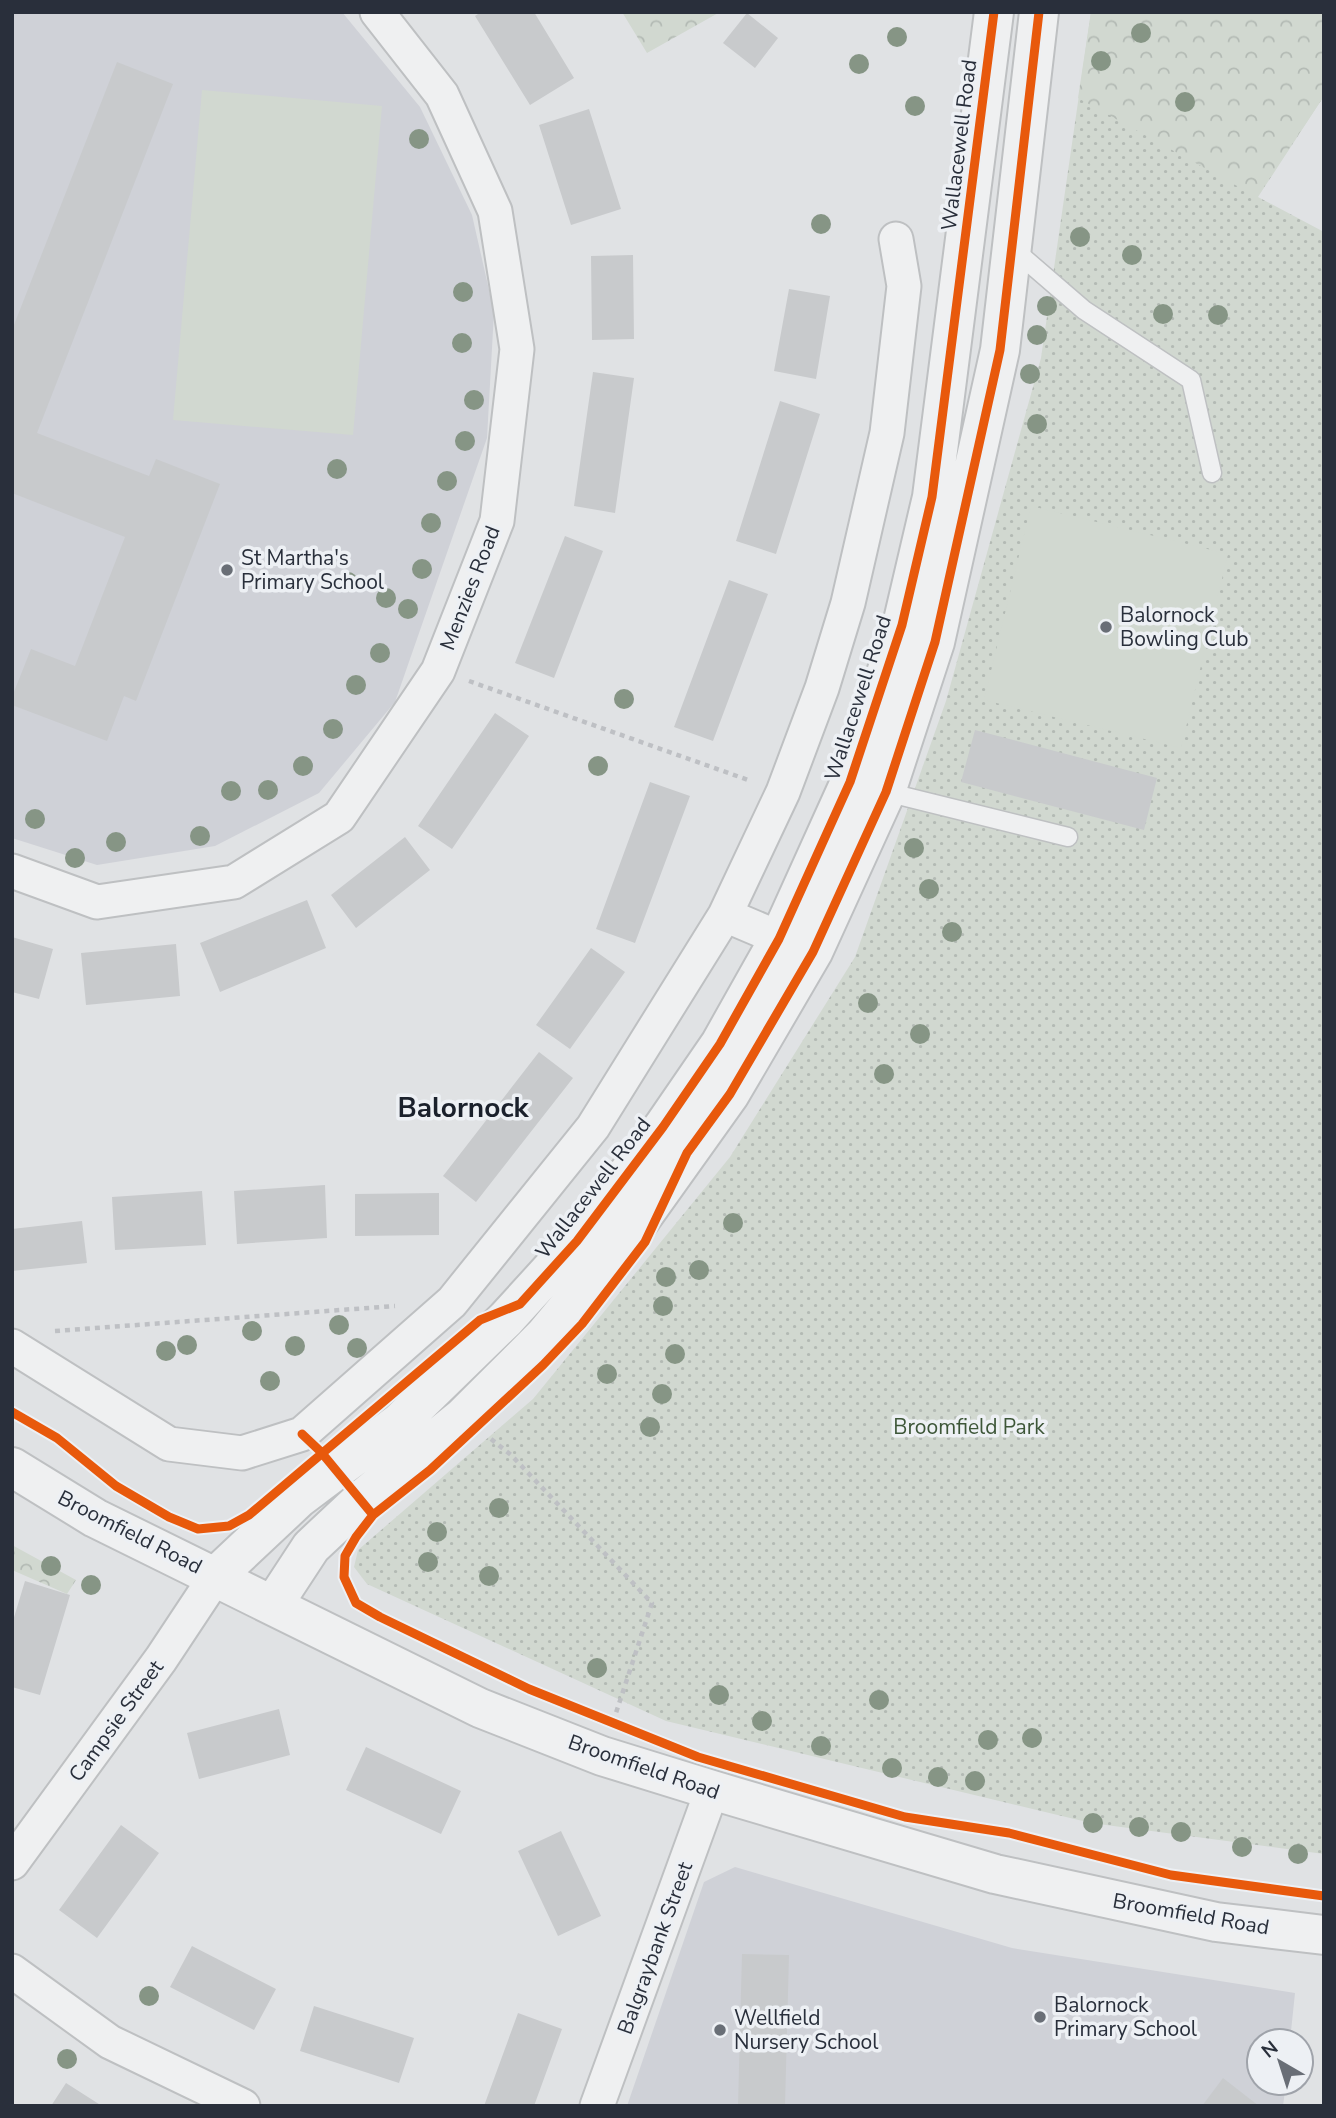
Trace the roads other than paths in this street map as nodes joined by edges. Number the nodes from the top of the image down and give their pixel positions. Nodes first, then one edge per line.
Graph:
1 (377, 12) edge
2 (994, 12) edge
3 (1039, 12) edge
4 (896, 239) dead end
5 (1012, 247) junction
6 (1212, 473) dead end
7 (886, 792) junction
8 (1068, 837) dead end
9 (12, 871) edge
10 (725, 915) junction
11 (796, 946) junction
12 (12, 1346) edge
13 (12, 1467) edge
14 (216, 1576) junction
15 (273, 1605) junction
16 (712, 1790) junction
17 (12, 1863) edge
18 (1324, 1935) edge
19 (12, 1971) edge
20 (233, 2104) edge
21 (597, 2106) edge

1 - 9 street, Menzies Road
2 - 11 street, Wallacewell Road
3 - 5 street, Wallacewell Road
4 - 10 street, Wallacewell Road
5 - 6 lane
5 - 7 street, Wallacewell Road
7 - 8 lane
7 - 11 street, Wallacewell Road
10 - 11 street
10 - 12 street, Wallacewell Road
11 - 14 street, Wallacewell Road
11 - 15 street, Wallacewell Road
13 - 14 street, Broomfield Road
14 - 15 street, Broomfield Road
14 - 17 street, Campsie Street
15 - 16 street, Broomfield Road
16 - 18 street, Broomfield Road
16 - 21 street, Balgraybank Street
19 - 20 street

